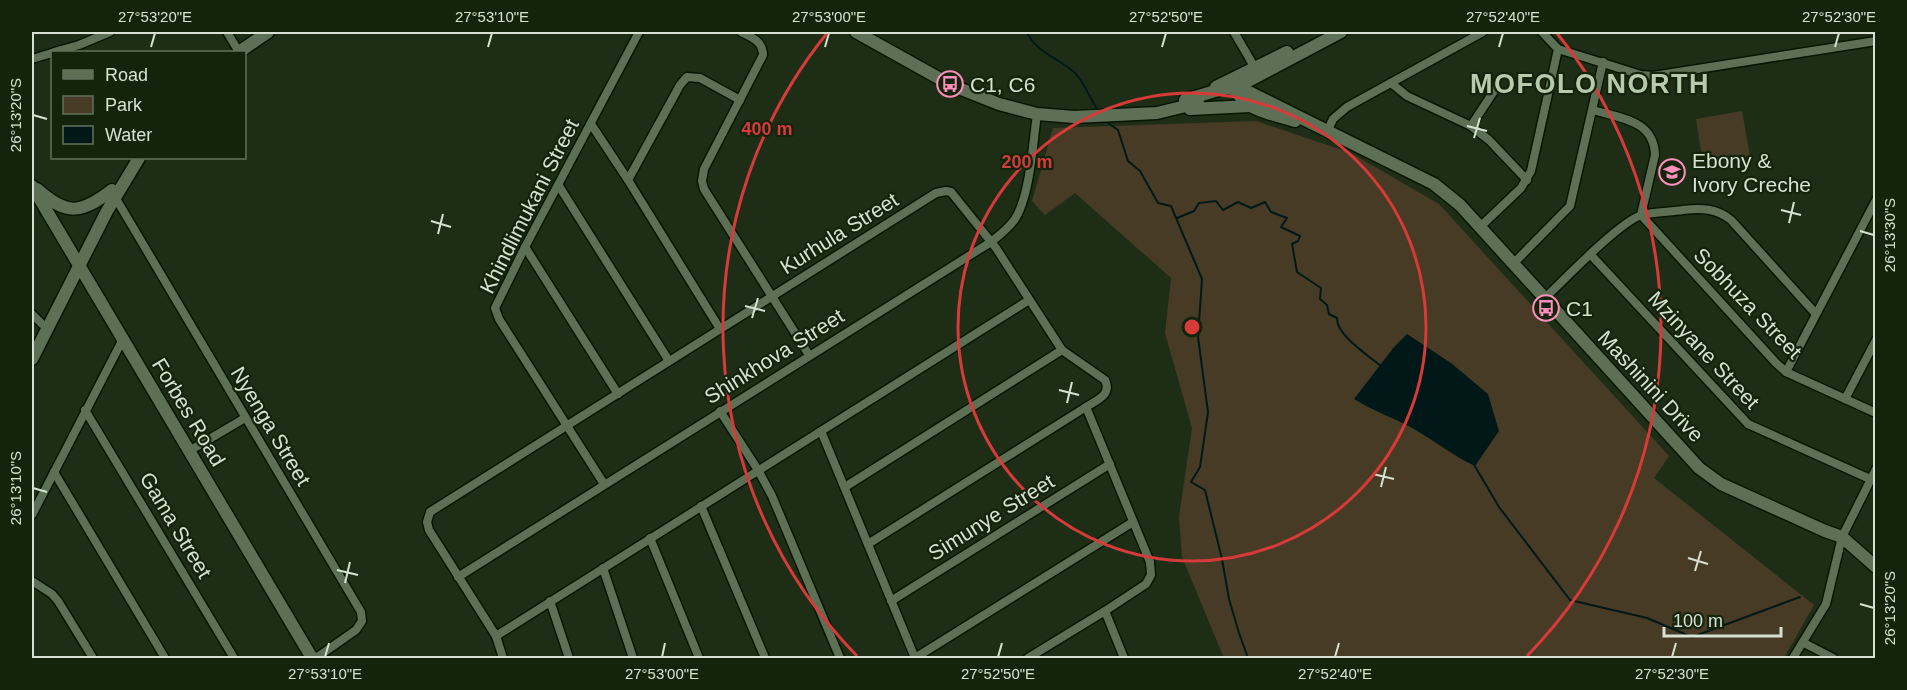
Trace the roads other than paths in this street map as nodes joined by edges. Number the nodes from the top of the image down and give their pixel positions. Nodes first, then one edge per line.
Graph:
1 (110, 32) edge
2 (227, 32) edge
3 (268, 32) edge
4 (639, 32) edge
5 (741, 32) edge
6 (856, 32) edge
7 (1234, 32) edge
8 (1329, 32) edge
9 (1341, 32) edge
10 (1483, 32) edge
11 (1542, 32) edge
12 (91, 35) edge
13 (1875, 41) edge
14 (1558, 49) junction
15 (57, 51) edge
16 (238, 51) edge
17 (240, 51) edge
18 (51, 54) edge
19 (32, 59) edge
20 (1603, 62) junction
21 (1261, 70) junction
22 (1239, 75) junction
23 (1391, 83) junction
24 (1235, 88) junction
25 (1496, 88) dead end
26 (740, 100) junction
27 (1268, 100) junction
28 (1181, 105) junction
29 (1250, 106) junction
30 (1593, 110) junction
31 (1037, 114) junction
32 (591, 124) junction
33 (1471, 126) junction
34 (1327, 132) junction
35 (132, 159) edge
36 (138, 159) edge
37 (628, 180) junction
38 (1527, 180) junction
39 (32, 185) edge
40 (558, 186) junction
41 (113, 194) junction
42 (1875, 200) edge
43 (1641, 215) junction
44 (1480, 227) junction
45 (991, 242) junction
46 (525, 247) junction
47 (1591, 255) junction
48 (77, 264) junction
49 (1513, 264) junction
50 (772, 296) junction
51 (1544, 299) junction
52 (1029, 300) junction
53 (32, 314) edge
54 (1816, 314) junction
55 (42, 324) junction
56 (720, 329) junction
57 (123, 339) junction
58 (1875, 340) edge
59 (32, 342) edge
60 (1062, 350) junction
61 (809, 355) junction
62 (32, 359) edge
63 (669, 361) junction
64 (1786, 372) junction
65 (618, 394) junction
66 (1845, 399) junction
67 (1086, 408) junction
68 (86, 410) junction
69 (720, 411) junction
70 (1875, 413) edge
71 (245, 418) junction
72 (567, 425) junction
73 (820, 431) junction
74 (189, 451) junction
75 (1110, 464) junction
76 (1875, 469) edge
77 (758, 470) junction
78 (54, 472) junction
79 (1870, 479) junction
80 (604, 484) junction
81 (845, 487) junction
82 (700, 506) junction
83 (32, 515) edge
84 (1133, 522) junction
85 (650, 538) junction
86 (1841, 540) junction
87 (868, 544) junction
88 (1875, 567) edge
89 (603, 568) junction
90 (458, 577) junction
91 (1875, 577) edge
92 (32, 580) edge
93 (550, 601) junction
94 (891, 601) junction
95 (1105, 611) junction
96 (496, 636) junction
97 (1804, 643) junction
98 (93, 658) edge
99 (165, 658) edge
100 (234, 658) edge
101 (314, 658) edge
102 (503, 658) edge
103 (569, 658) edge
104 (633, 658) edge
105 (699, 658) edge
106 (765, 658) edge
107 (840, 658) edge
108 (915, 658) edge
109 (1028, 658) edge
110 (1124, 658) edge
111 (1793, 658) edge
112 (1833, 658) edge

1 - 12 street
2 - 16 street
3 - 17 street
4 - 32 street, Khindlimukani Street
5 - 26 street
6 - 31 street
7 - 21 street
8 - 21 street
9 - 21 street
10 - 23 street
11 - 14 street
12 - 15 street
13 - 20 street
14 - 20 street
14 - 38 street
18 - 19 street
20 - 30 street
21 - 22 street
21 - 24 street
21 - 27 street
22 - 24 street
22 - 28 street
23 - 33 street
23 - 34 street
24 - 27 street, Mashinini Drive
24 - 28 street
24 - 29 street
25 - 33 street
26 - 37 street
26 - 50 street
27 - 34 street, Mashinini Drive
28 - 29 street
28 - 31 street
29 - 34 street, Mashinini Drive
30 - 43 street
30 - 49 street
31 - 45 street, Shinkhova Street
32 - 37 street
32 - 40 street, Khindlimukani Street
33 - 38 street
34 - 44 street, Mashinini Drive
35 - 41 street
36 - 41 street
37 - 56 street
38 - 44 street
39 - 41 street
39 - 48 street, Forbes Road
40 - 46 street, Khindlimukani Street
40 - 63 street
41 - 48 street
41 - 71 street, Nyenga Street
42 - 54 street
43 - 47 street
43 - 54 street
43 - 64 street, Sobhuza Street
44 - 49 street, Mashinini Drive
45 - 50 street, Kurhula Street
45 - 52 street, Kurhula Street
45 - 61 street, Shinkhova Street
46 - 65 street
46 - 72 street, Khindlimukani Street
47 - 51 street
47 - 79 street, Mzinyane Street
48 - 55 street
48 - 57 street, Forbes Road
48 - 62 street
49 - 51 street, Mashinini Drive
50 - 56 street, Kurhula Street
50 - 61 street
51 - 86 street, Mashinini Drive
52 - 60 street, Kurhula Street
52 - 73 street
53 - 55 street
54 - 64 street
55 - 59 street
56 - 63 street, Kurhula Street
57 - 68 street
57 - 74 street, Forbes Road
58 - 66 street
60 - 67 street, Kurhula Street
60 - 81 street
61 - 69 street, Shinkhova Street
63 - 65 street, Kurhula Street
64 - 66 street, Sobhuza Street
65 - 72 street, Kurhula Street
66 - 70 street, Sobhuza Street
67 - 75 street
67 - 87 street, Kurhula Street
68 - 78 street
68 - 100 street, Gama Street
69 - 77 street
69 - 80 street, Shinkhova Street
71 - 74 street
71 - 101 street, Nyenga Street
72 - 80 street, Khindlimukani Street
72 - 90 street, Kurhula Street
73 - 77 street
73 - 81 street
74 - 101 street, Forbes Road
75 - 84 street
75 - 94 street, Simunye Street
76 - 79 street
77 - 82 street
77 - 107 street
78 - 83 street
78 - 99 street
79 - 86 street
80 - 90 street, Shinkhova Street
81 - 87 street
82 - 85 street
82 - 106 street
84 - 95 street
84 - 108 street
85 - 89 street
85 - 105 street
86 - 88 street
86 - 91 street
86 - 97 street
87 - 94 street
89 - 93 street
89 - 104 street
90 - 96 street, Kurhula Street
92 - 98 street
93 - 96 street
93 - 103 street
94 - 108 street
95 - 109 street
95 - 110 street
96 - 102 street, Kurhula Street
97 - 111 street
97 - 112 street

